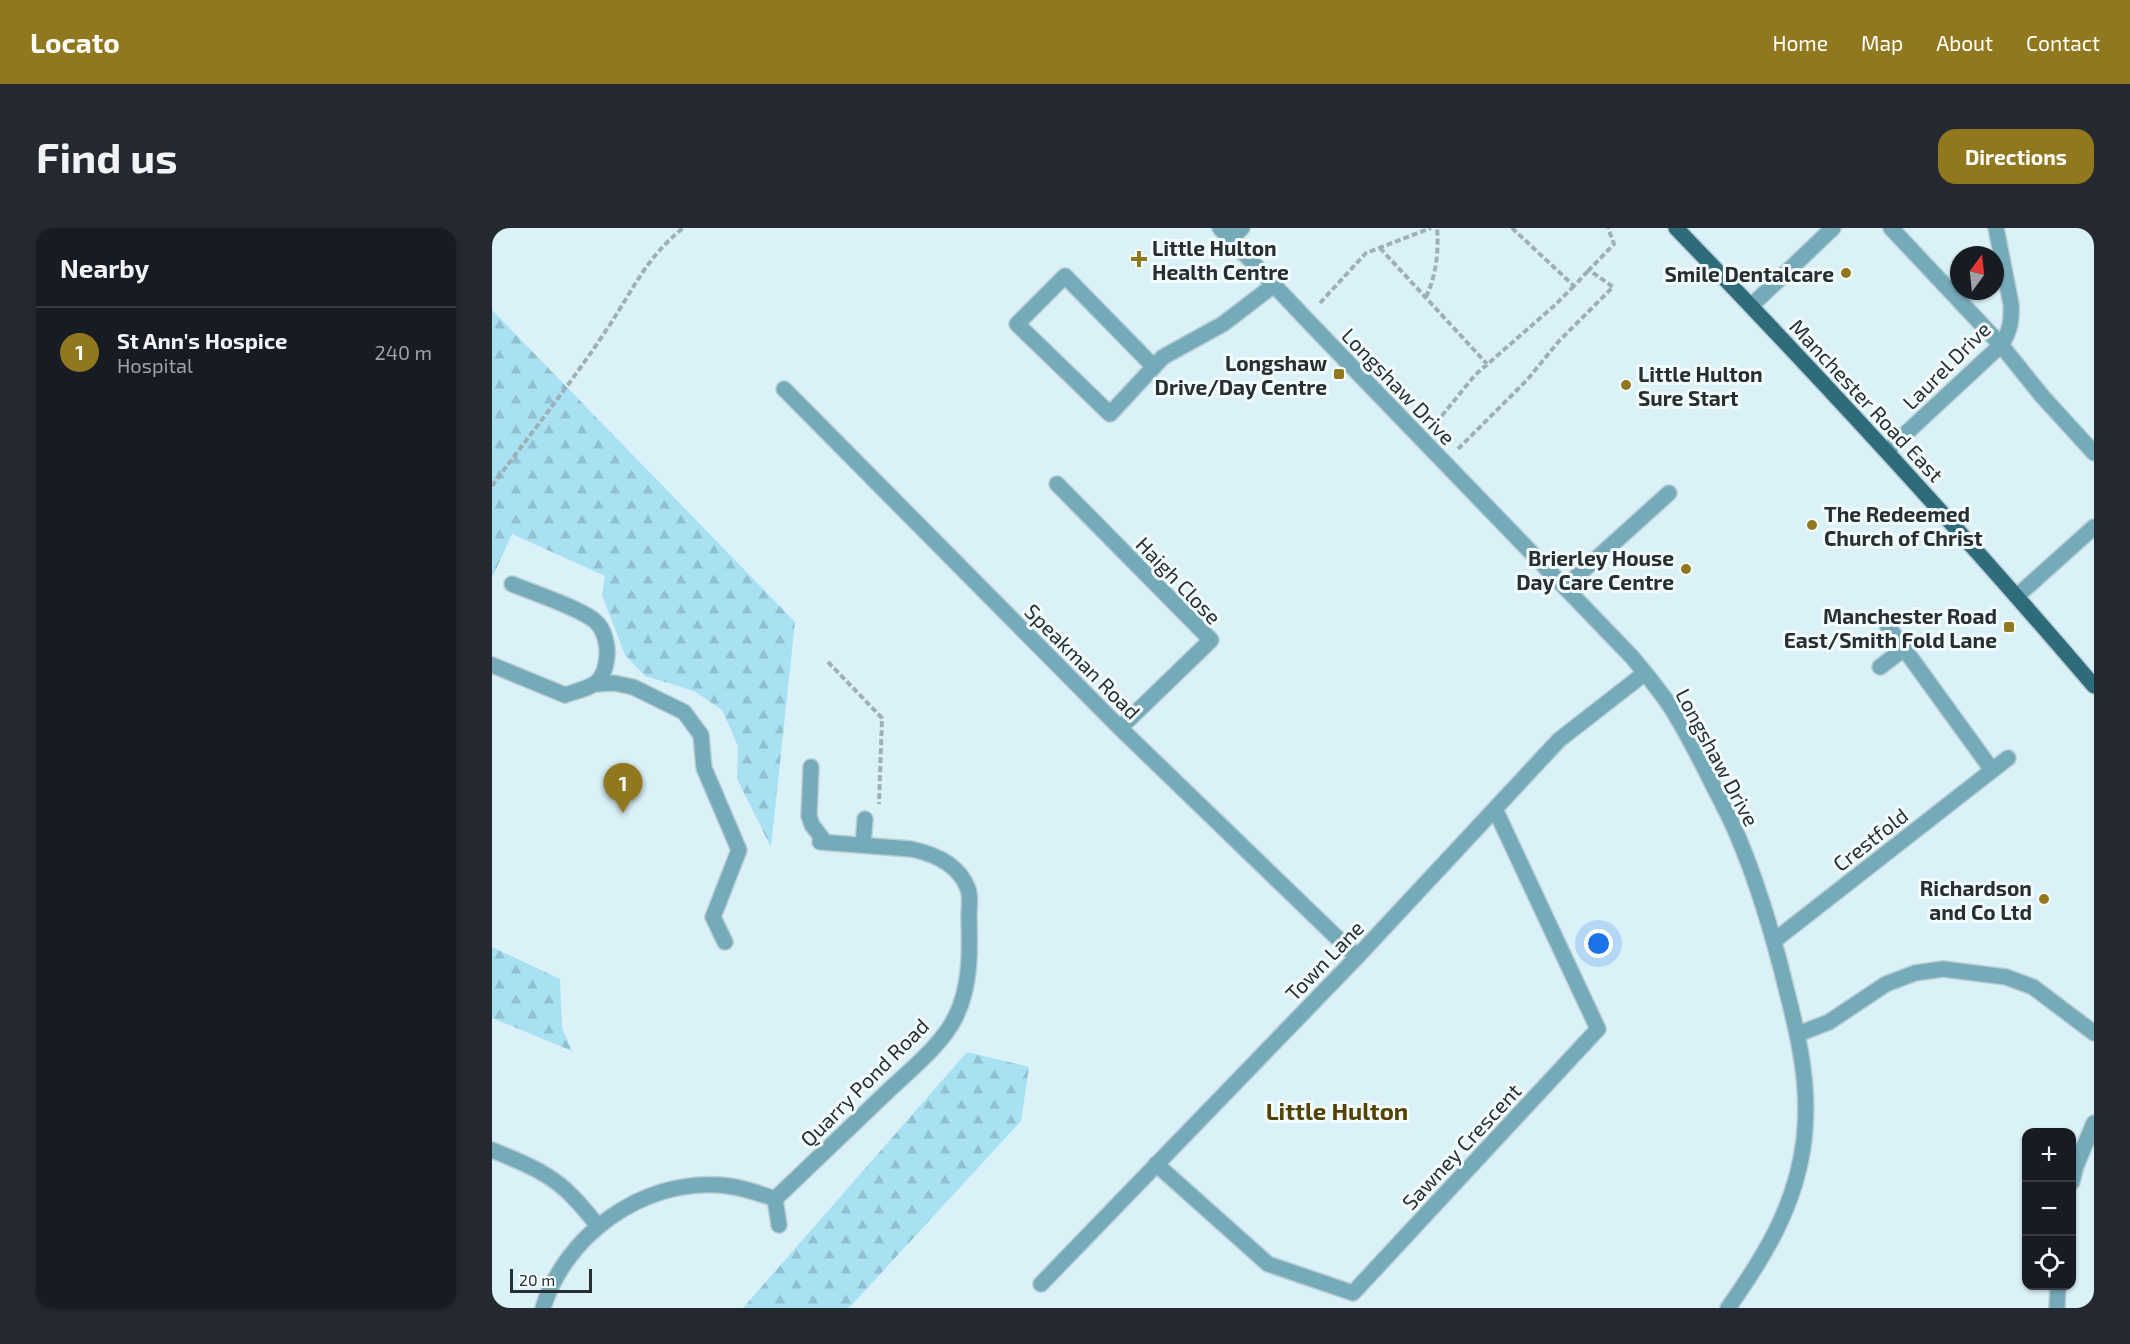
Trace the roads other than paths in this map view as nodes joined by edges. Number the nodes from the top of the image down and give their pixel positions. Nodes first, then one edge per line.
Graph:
1 (1242, 228) edge
2 (1676, 228) edge
3 (1833, 228) edge
4 (1891, 228) edge
5 (1996, 228) edge
6 (1226, 234) edge
7 (1274, 285) junction
8 (1751, 306) junction
9 (2001, 345) junction
10 (1158, 362) junction
11 (784, 389) dead end
12 (1887, 451) junction
13 (2094, 453) edge
14 (1057, 484) dead end
15 (1668, 493) dead end
16 (2094, 527) edge
17 (512, 584) dead end
18 (1565, 587) junction
19 (2017, 596) junction
20 (1887, 625) dead end
21 (1905, 648) junction
22 (492, 665) edge
23 (1880, 667) dead end
24 (1645, 673) junction
25 (597, 684) junction
26 (2094, 686) edge
27 (1120, 728) junction
28 (2008, 758) dead end
29 (811, 767) dead end
30 (1992, 770) junction
31 (1495, 809) junction
32 (865, 819) road end
33 (863, 845) junction
34 (1775, 940) junction
35 (725, 942) dead end
36 (1357, 957) junction
37 (2094, 1033) edge
38 (1798, 1034) junction
39 (2094, 1123) edge
40 (492, 1150) edge
41 (1156, 1164) junction
42 (2076, 1166) edge
43 (776, 1198) junction
44 (779, 1224) dead end
45 (598, 1226) junction
46 (1041, 1284) dead end
47 (2058, 1290) edge
48 (543, 1308) edge
49 (1728, 1308) edge
50 (2057, 1308) edge

1 - 6 street
2 - 8 main road, Manchester Road East
3 - 8 street
4 - 9 street
5 - 9 street, Laurel Drive
6 - 7 street, Longshaw Drive
7 - 10 street
7 - 18 street, Longshaw Drive
8 - 12 main road, Manchester Road East
9 - 12 street, Laurel Drive
9 - 13 street
10 - 10 street
11 - 27 street, Speakman Road
12 - 19 main road, Manchester Road East
14 - 27 street, Haigh Close
15 - 18 street
16 - 19 street
17 - 25 street
18 - 24 street, Longshaw Drive
19 - 26 main road, Manchester Road East
20 - 21 street
21 - 23 street
21 - 30 street
22 - 25 street
24 - 31 street, Town Lane
24 - 34 street, Longshaw Drive
25 - 35 street
27 - 36 street, Speakman Road
28 - 30 street, Crestfold
29 - 33 street, Quarry Pond Road
30 - 34 street, Crestfold
31 - 36 street, Town Lane
31 - 41 street, Sawney Crescent
32 - 33 street
33 - 43 street, Quarry Pond Road
34 - 38 street, Longshaw Drive
36 - 41 street, Town Lane
37 - 38 street
38 - 49 street, Longshaw Drive
39 - 42 street
40 - 45 street
41 - 46 street, Town Lane
43 - 44 street
43 - 45 street
45 - 48 street
47 - 50 street

